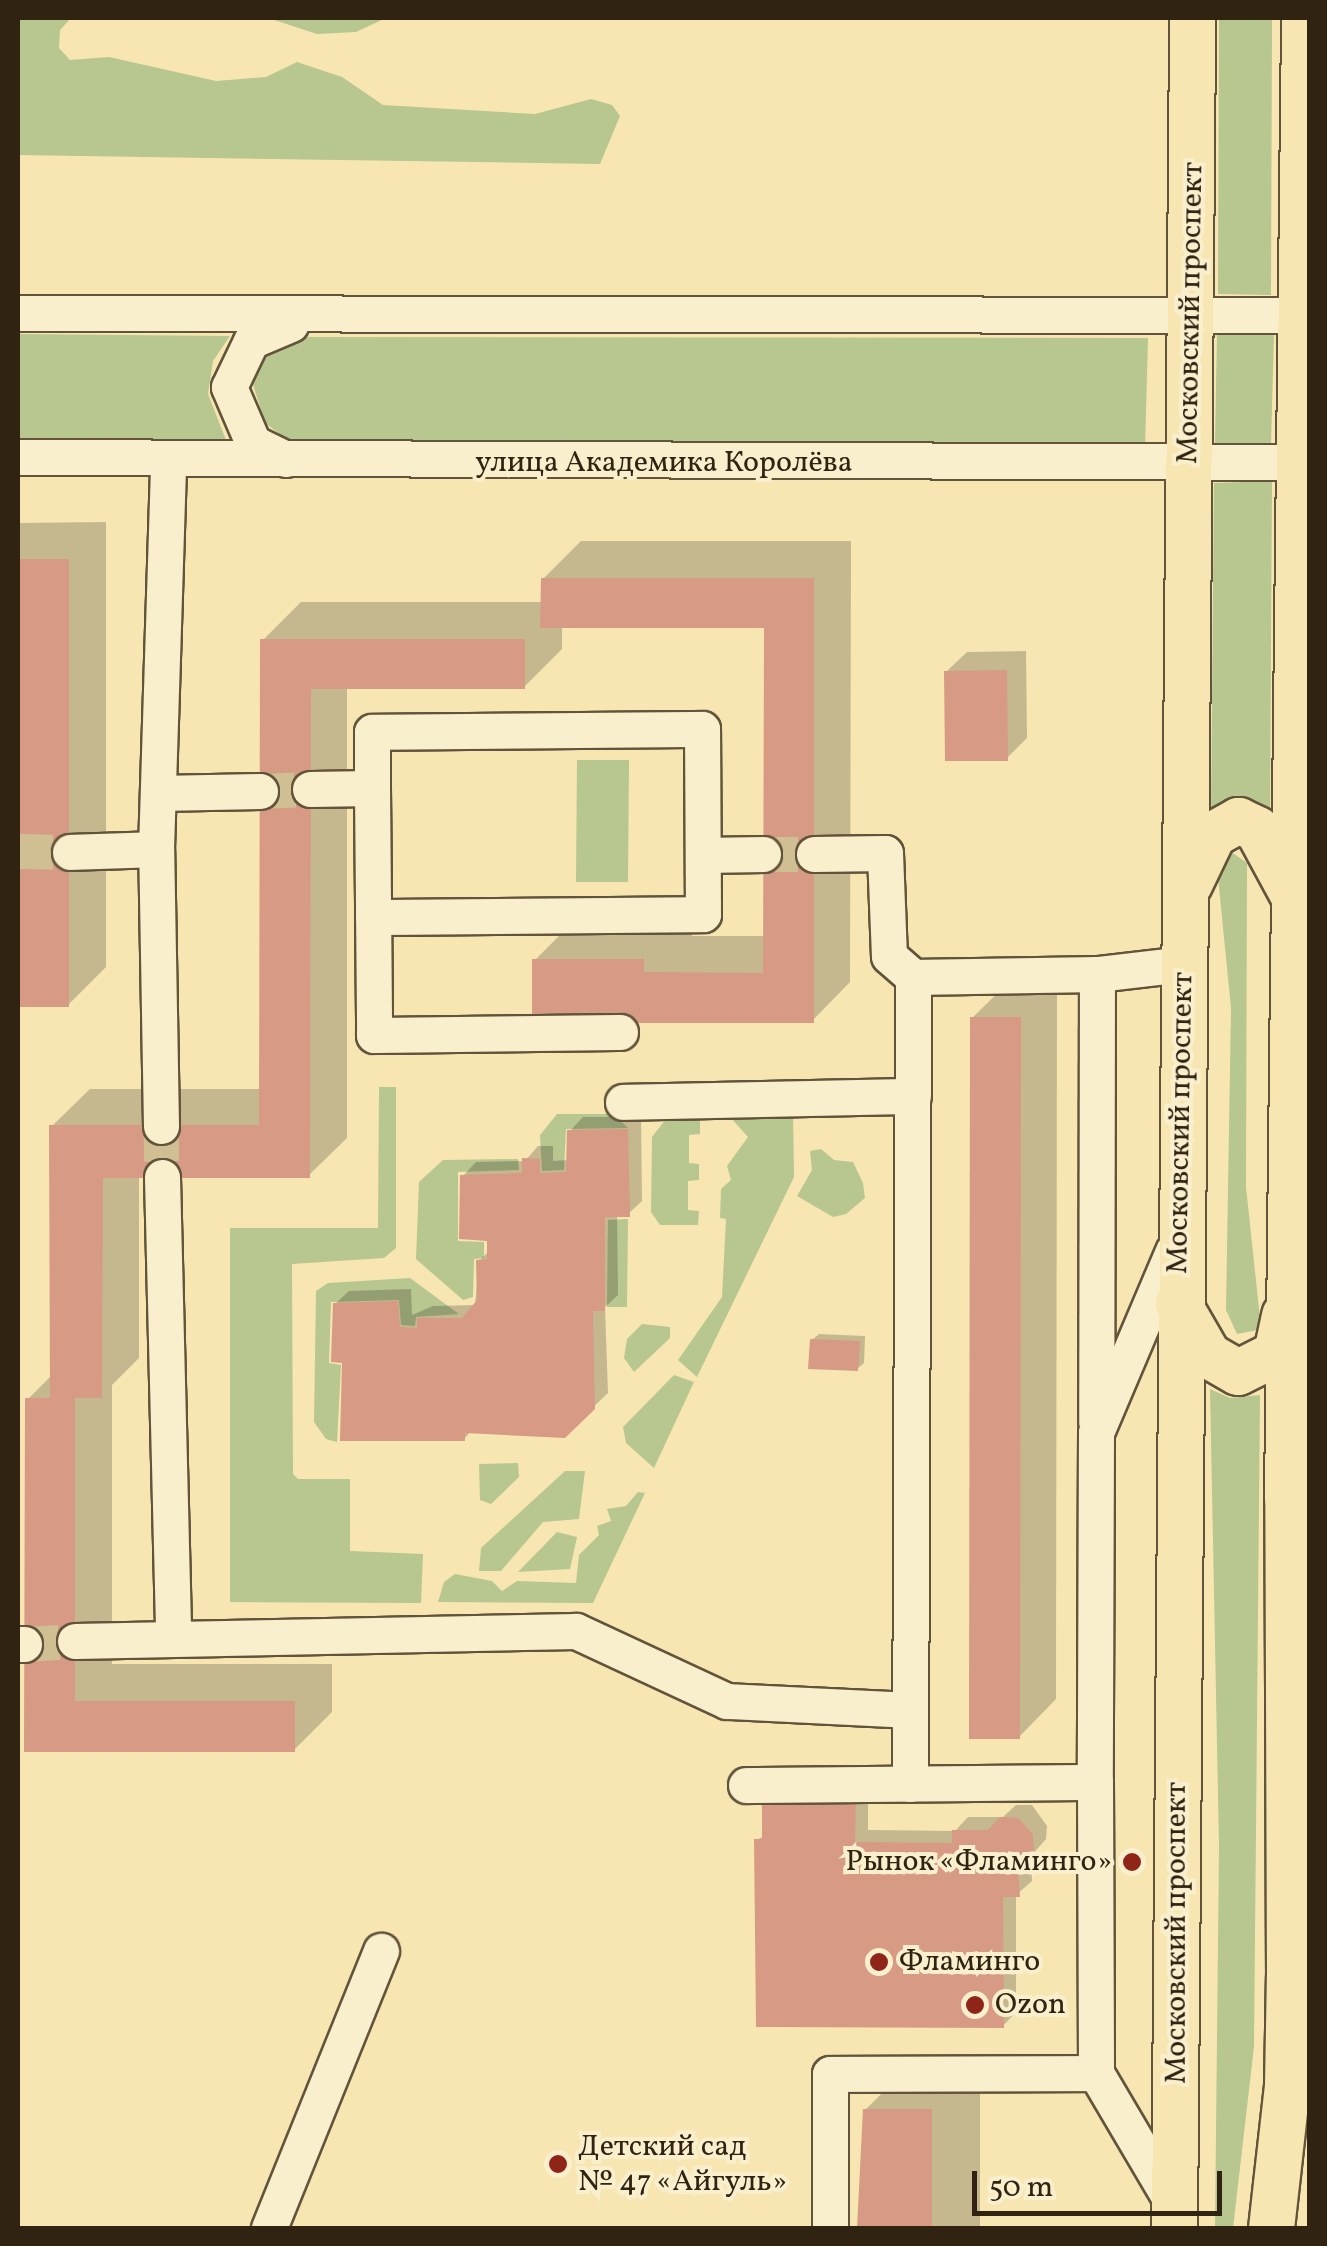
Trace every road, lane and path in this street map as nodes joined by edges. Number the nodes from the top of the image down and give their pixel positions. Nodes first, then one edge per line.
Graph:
1 (1192, 18) edge
2 (1304, 18) edge
3 (18, 313) edge
4 (1304, 315) edge
5 (1190, 316) junction
6 (306, 318) junction
7 (18, 457) edge
8 (168, 458) junction
9 (290, 462) junction
10 (1304, 462) edge
11 (1190, 463) junction
12 (372, 788) junction
13 (310, 790) tunnel mouth
14 (260, 791) tunnel mouth
15 (158, 794) junction
16 (156, 849) junction
17 (70, 852) tunnel mouth
18 (763, 854) tunnel mouth
19 (814, 854) tunnel mouth
20 (703, 855) junction
21 (1184, 893) junction
22 (1292, 894) junction
23 (373, 917) junction
24 (1184, 964) junction
25 (1096, 974) junction
26 (913, 976) junction
27 (620, 1032) dead end
28 (912, 1096) junction
29 (624, 1102) dead end
30 (160, 1126) tunnel mouth
31 (162, 1178) tunnel mouth
32 (1182, 1227) junction
33 (1294, 1268) junction
34 (1178, 1302) junction
35 (1096, 1432) junction
36 (172, 1636) junction
37 (76, 1641) tunnel mouth
38 (910, 1710) junction
39 (1095, 1782) junction
40 (910, 1784) junction
41 (746, 1785) dead end
42 (381, 1951) dead end
43 (1096, 2074) junction
44 (1175, 2219) edge
45 (269, 2228) edge
46 (830, 2228) edge
47 (1271, 2228) edge

1 - 5 main road, Московский проспект
2 - 4 main road
3 - 6 street
4 - 5 street
4 - 10 main road
5 - 6 street
5 - 11 main road, Московский проспект
6 - 9 street
7 - 8 street, улица Академика Королёва
8 - 9 street, улица Академика Королёва
8 - 15 street
9 - 11 street, улица Академика Королёва
10 - 11 street, улица Академика Королёва
10 - 22 main road
11 - 21 main road, Московский проспект
12 - 13 street
12 - 20 street
12 - 23 street
14 - 15 street
15 - 16 street
16 - 17 street
16 - 30 street
18 - 20 street
19 - 26 street
20 - 23 street
21 - 22 main road
21 - 24 main road, Московский проспект
22 - 33 main road
23 - 27 street
24 - 25 street
24 - 32 main road, Московский проспект
25 - 26 street
25 - 35 street
26 - 28 street
28 - 29 street
28 - 38 street
31 - 36 street
32 - 34 main road, Московский проспект
32 - 35 street
33 - 34 main road
33 - 47 main road
34 - 44 main road, Московский проспект
35 - 39 street
36 - 37 street
36 - 38 street
38 - 40 street
39 - 40 street
39 - 43 street
40 - 41 street
42 - 45 street
43 - 44 street
43 - 46 street

